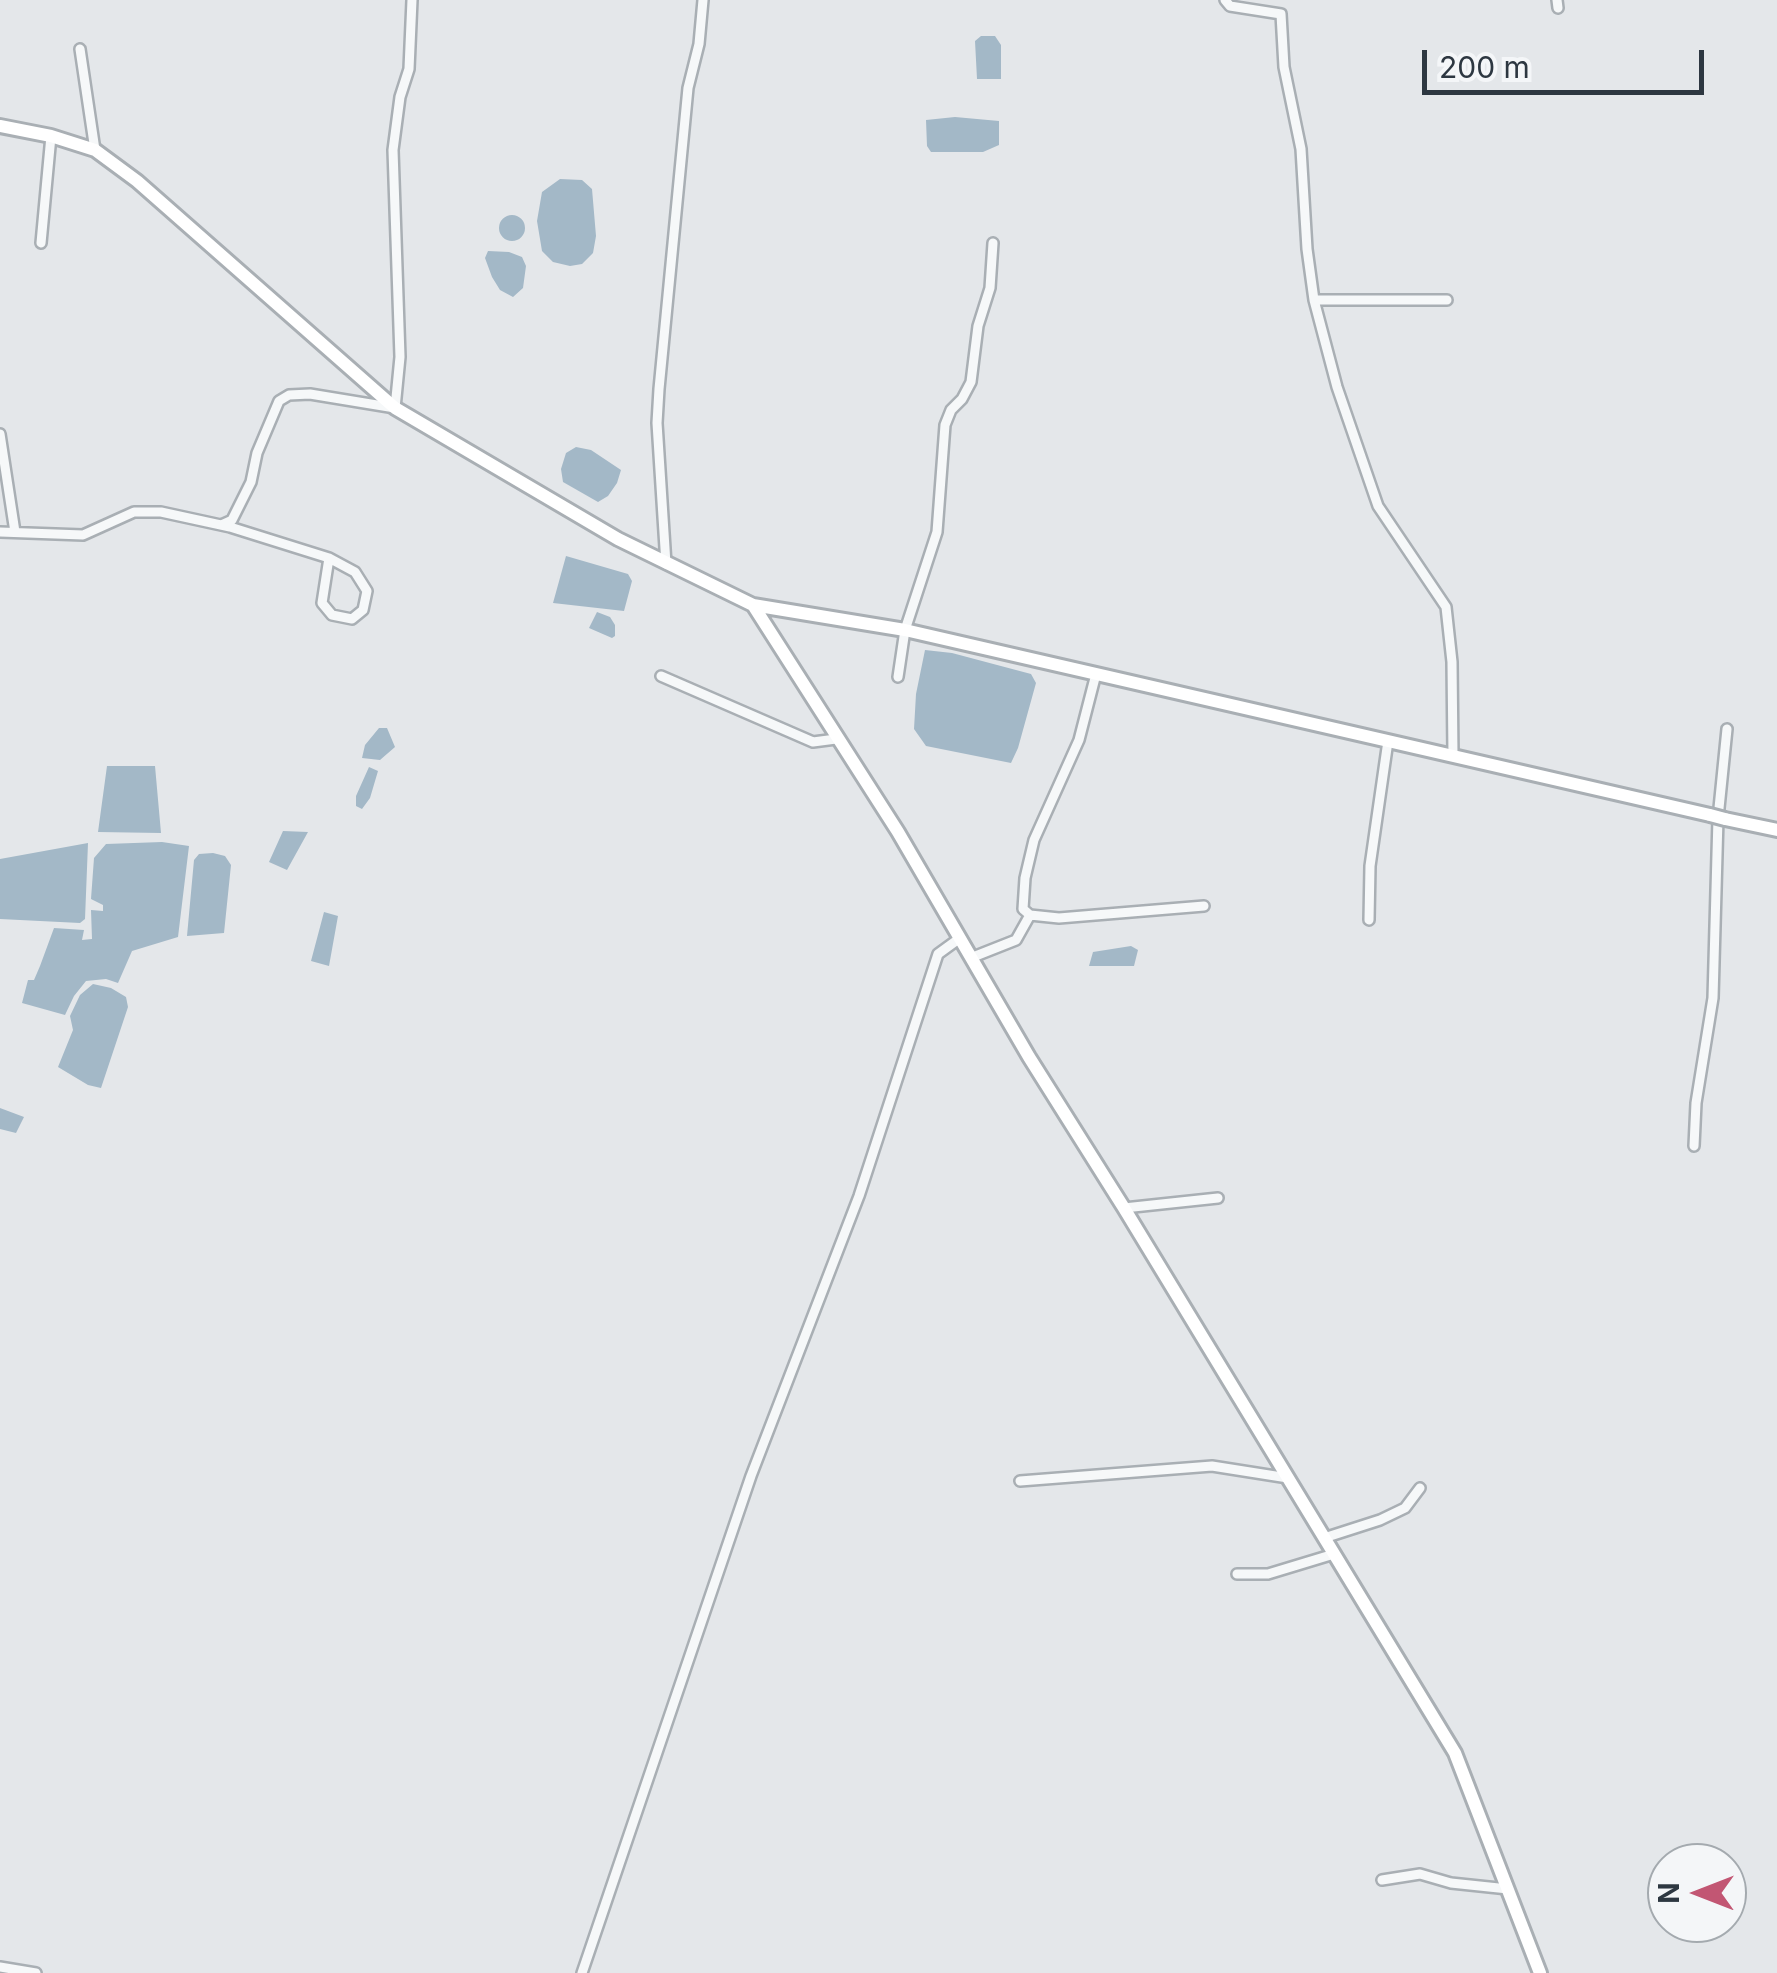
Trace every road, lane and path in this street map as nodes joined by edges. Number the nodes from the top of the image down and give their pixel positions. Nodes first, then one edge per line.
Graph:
1 (412, 0) edge
2 (703, 0) edge
3 (1225, 0) edge
4 (1281, 0) edge
5 (1281, 14) junction
6 (80, 49) dead end
7 (0, 126) edge
8 (51, 136) junction
9 (95, 150) junction
10 (41, 243) dead end
11 (994, 243) dead end
12 (1314, 300) junction
13 (1447, 300) dead end
14 (395, 408) junction
15 (0, 434) edge
16 (221, 525) junction
17 (0, 532) edge
18 (15, 532) junction
19 (329, 558) junction
20 (666, 564) junction
21 (753, 605) junction
22 (905, 630) junction
23 (1096, 674) junction
24 (661, 676) dead end
25 (898, 676) dead end
26 (1726, 729) dead end
27 (836, 739) junction
28 (1388, 742) junction
29 (1453, 756) junction
30 (1777, 830) edge
31 (1204, 906) dead end
32 (1030, 916) junction
33 (1369, 920) dead end
34 (960, 938) junction
35 (973, 956) junction
36 (1694, 1146) dead end
37 (1218, 1198) dead end
38 (1124, 1208) junction
39 (1288, 1478) junction
40 (1020, 1481) dead end
41 (1420, 1488) dead end
42 (1324, 1538) junction
43 (1334, 1554) junction
44 (1238, 1574) dead end
45 (1382, 1880) dead end
46 (1508, 1890) junction
47 (0, 1967) edge
48 (36, 1973) edge
49 (582, 1973) edge
50 (1540, 1973) edge

1 - 14 street
2 - 20 street
3 - 5 street
4 - 5 street
5 - 12 street
6 - 9 street
7 - 8 main road
8 - 9 main road
8 - 10 street
9 - 14 main road
11 - 22 street
12 - 13 street
12 - 29 street
14 - 16 street
14 - 20 main road
15 - 18 street
16 - 18 street
16 - 19 street
17 - 18 street
19 - 19 street
20 - 21 main road
21 - 22 main road
21 - 27 main road
22 - 23 main road
22 - 25 street
23 - 28 main road
23 - 32 street
24 - 27 street
26 - 36 street
27 - 34 main road
28 - 29 main road
28 - 33 street
29 - 30 main road, bridge
31 - 32 street
32 - 35 street
34 - 35 main road
34 - 49 street
35 - 38 main road
37 - 38 street
38 - 39 main road
39 - 40 street
39 - 42 main road
41 - 42 street
42 - 43 main road
43 - 44 street
43 - 46 main road
45 - 46 street
46 - 50 main road
47 - 48 street

